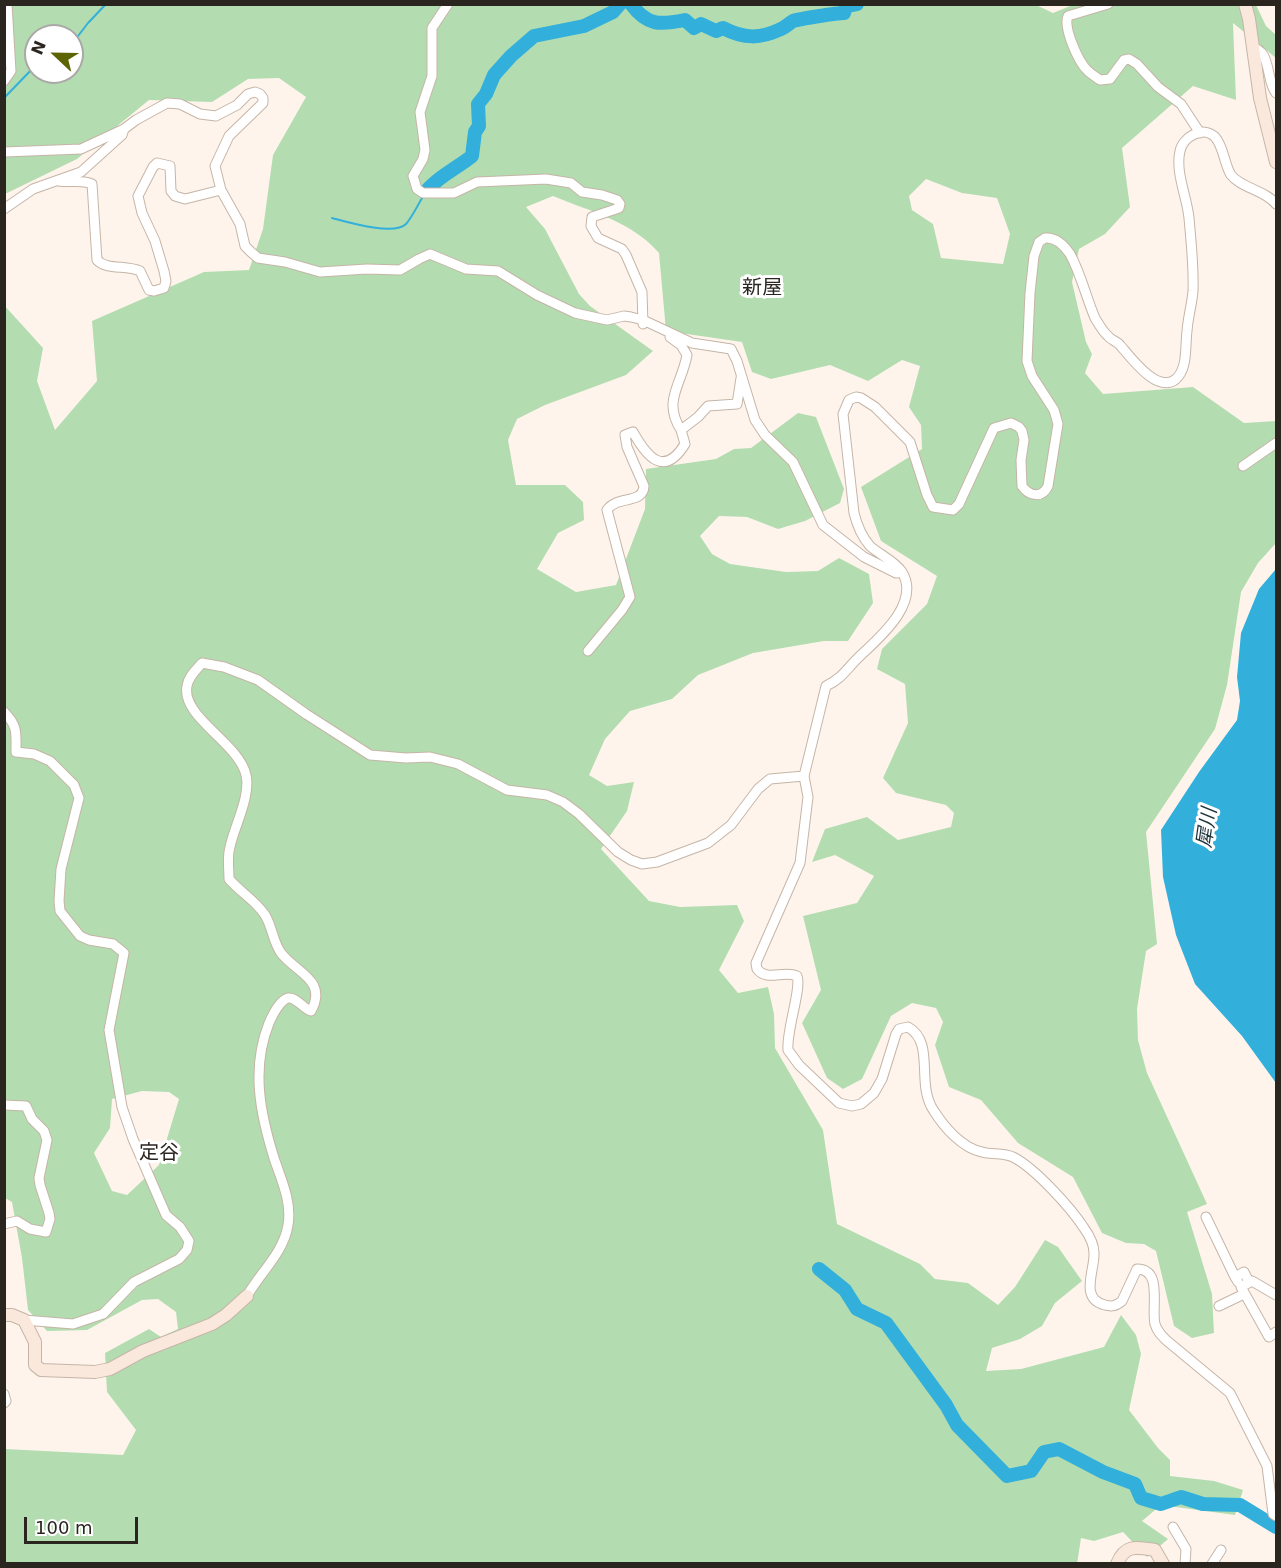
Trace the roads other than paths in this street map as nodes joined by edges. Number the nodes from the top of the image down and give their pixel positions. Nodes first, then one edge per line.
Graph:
1 (7, 4) edge
2 (448, 4) edge
3 (1108, 4) edge
4 (1245, 4) edge
5 (1252, 48) junction
6 (4, 81) edge
7 (1276, 93) edge
8 (124, 129) junction
9 (1200, 133) junction
10 (4, 152) edge
11 (1276, 162) edge
12 (59, 180) junction
13 (221, 190) junction
14 (1276, 204) edge
15 (4, 209) edge
16 (643, 320) junction
17 (741, 376) junction
18 (681, 429) junction
19 (1276, 443) edge
20 (1243, 466) dead end
21 (902, 572) junction
22 (588, 651) dead end
23 (4, 712) edge
24 (804, 776) junction
25 (4, 1105) edge
26 (1206, 1217) dead end
27 (4, 1224) edge
28 (1245, 1288) junction
29 (1276, 1294) edge
30 (247, 1296) joint
31 (1219, 1306) dead end
32 (4, 1315) edge
33 (24, 1320) junction
34 (1276, 1332) edge
35 (4, 1394) edge
36 (4, 1403) edge
37 (1276, 1516) edge
38 (1173, 1527) dead end
39 (1221, 1550) dead end
40 (1116, 1563) edge
41 (1163, 1563) edge
42 (1185, 1563) edge
43 (1212, 1563) edge

1 - 6 street
2 - 16 street
3 - 9 street
4 - 5 street
5 - 7 street
5 - 11 street
8 - 10 street
8 - 12 street
8 - 13 street
9 - 14 street
9 - 21 street
12 - 13 street
12 - 15 street
13 - 16 street
16 - 17 street
16 - 18 street
17 - 18 street
17 - 21 street
18 - 22 street
19 - 20 street
21 - 24 street
23 - 33 street
24 - 30 street
24 - 37 street
25 - 27 street
26 - 28 street
28 - 29 street
28 - 31 street
28 - 34 street
30 - 33 street
32 - 33 street
35 - 36 street
38 - 42 street
39 - 43 street
40 - 41 street

